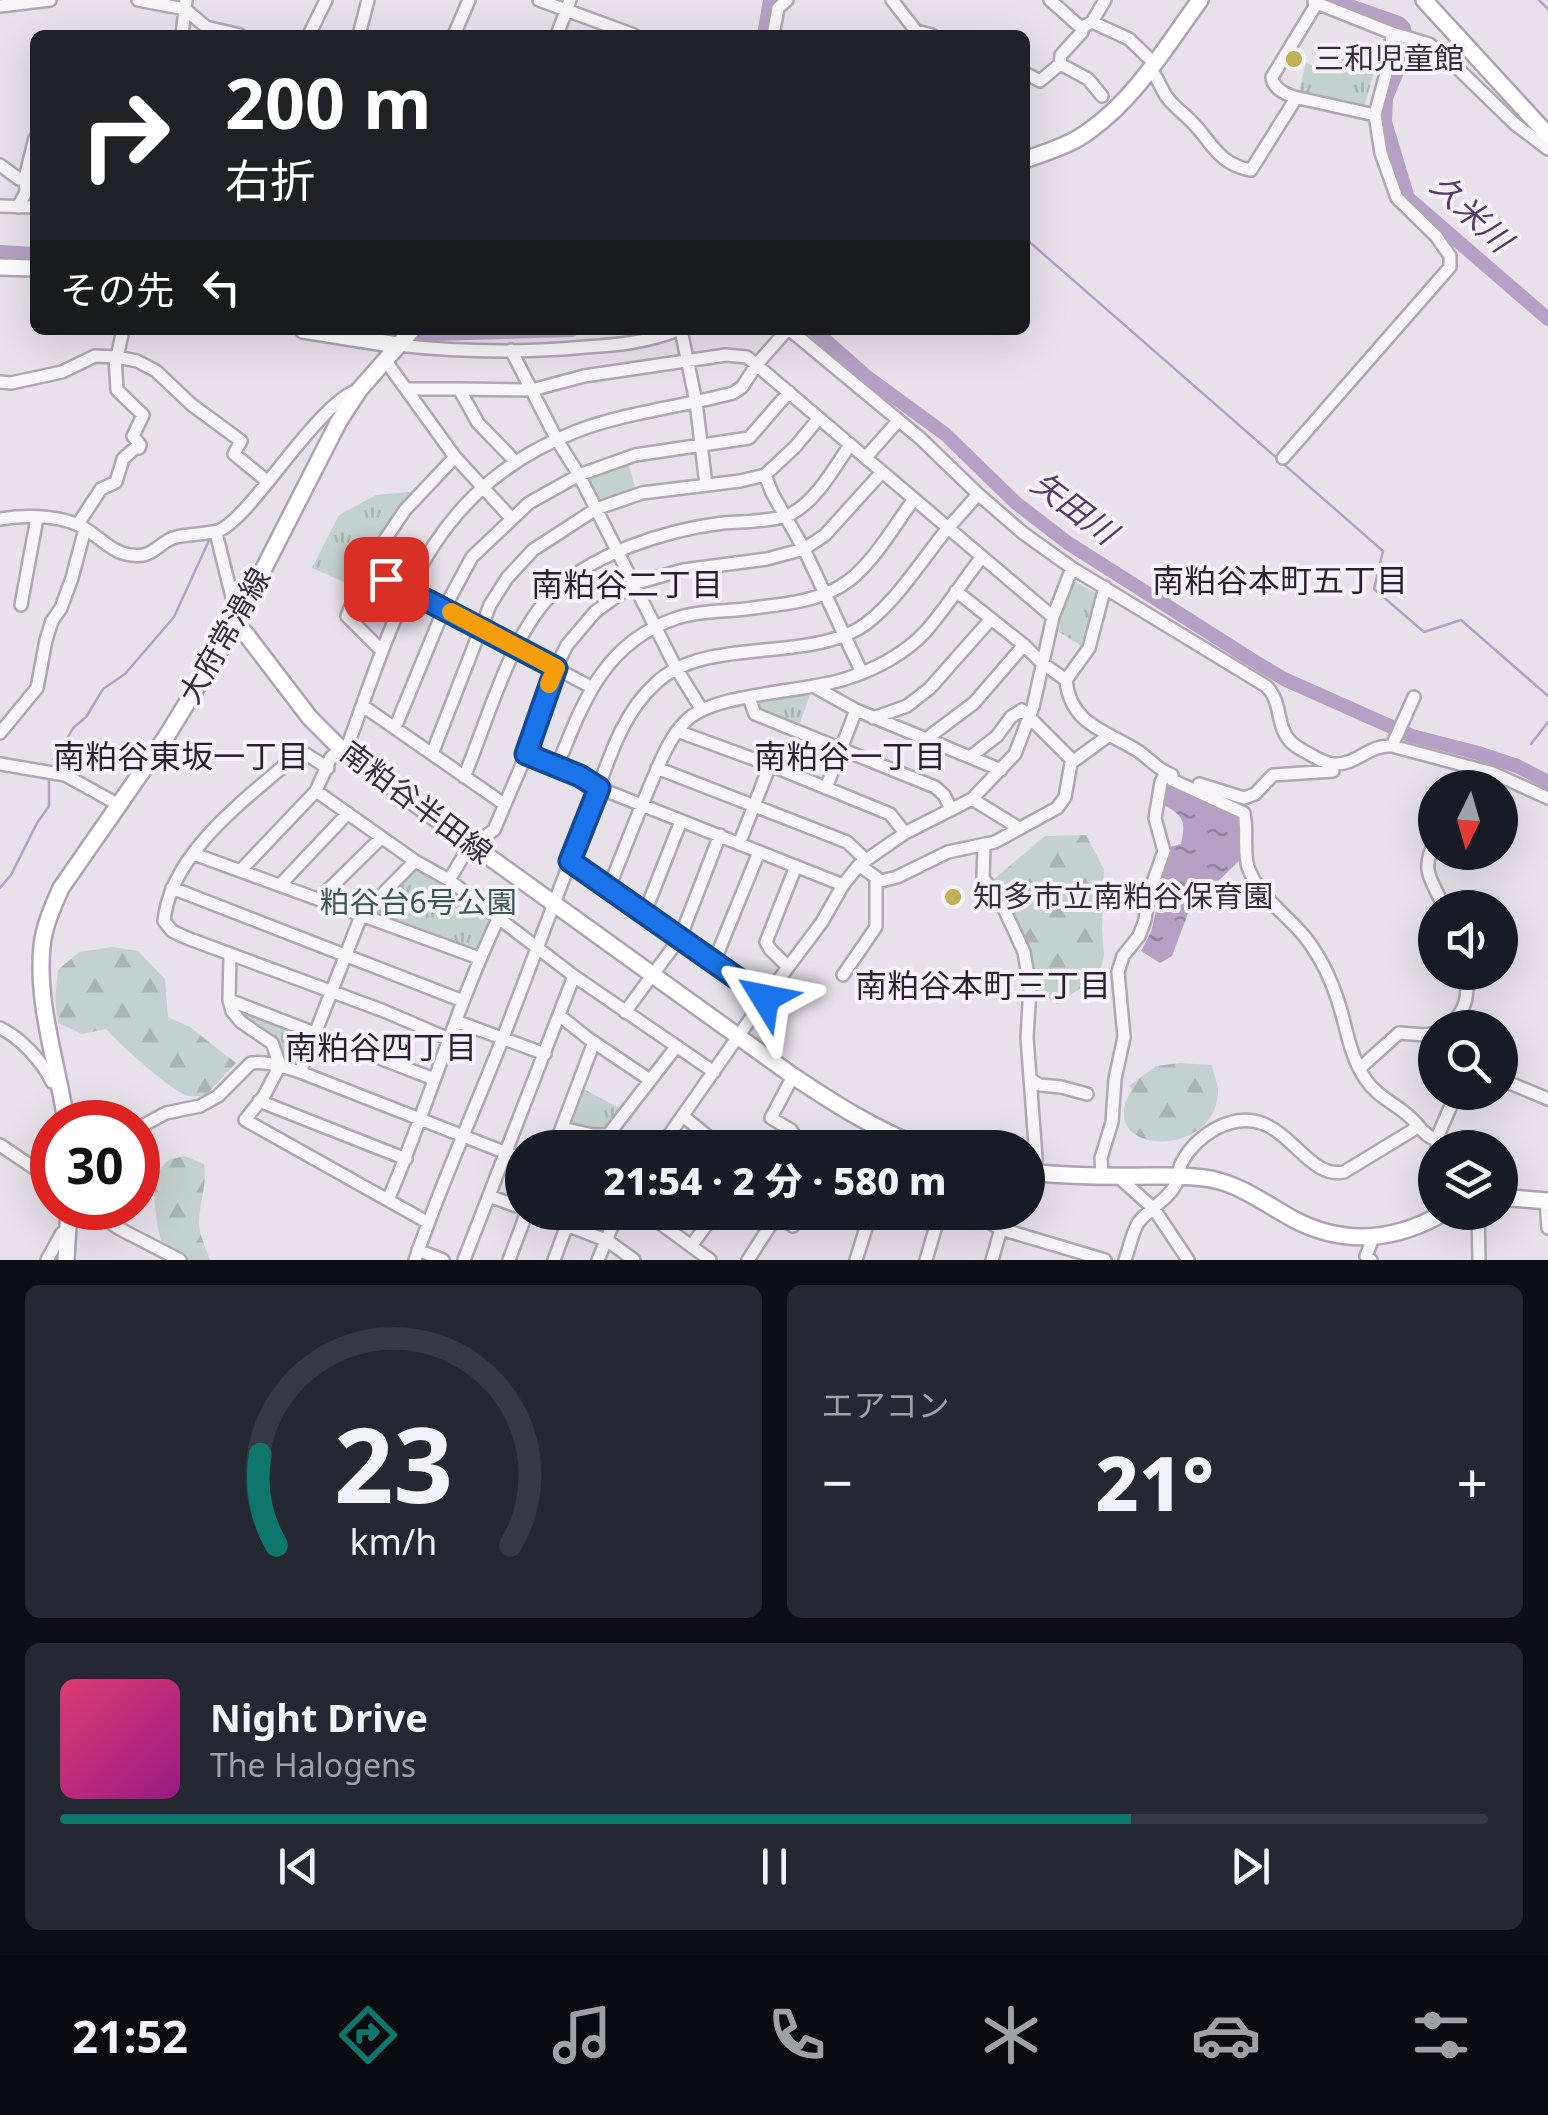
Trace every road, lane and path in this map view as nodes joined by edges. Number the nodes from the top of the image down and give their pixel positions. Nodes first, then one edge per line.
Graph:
1 (50, 0) edge
2 (138, 0) edge
3 (322, 0) edge
4 (368, 0) edge
5 (468, 0) edge
6 (539, 0) edge
7 (788, 0) edge
8 (892, 0) edge
9 (1050, 0) edge
10 (1105, 0) edge
11 (1200, 0) edge
12 (1424, 0) edge
13 (1313, 2) edge
14 (186, 4) edge
15 (569, 5) edge
16 (0, 6) edge
17 (304, 18) dead end
18 (1088, 24) junction
19 (183, 30) edge
20 (220, 30) edge
21 (311, 30) edge
22 (360, 30) edge
23 (456, 30) edge
24 (560, 30) edge
25 (623, 30) edge
26 (774, 30) edge
27 (915, 30) edge
28 (1392, 32) junction
29 (1060, 64) junction
30 (1152, 66) junction
31 (1030, 76) edge
32 (1102, 96) dead end
33 (1294, 97) junction
34 (1374, 115) junction
35 (1548, 135) edge
36 (1548, 149) edge
37 (30, 158) edge
38 (1030, 158) edge
39 (0, 165) edge
40 (25, 178) junction
41 (0, 206) edge
42 (18, 207) junction
43 (30, 207) edge
44 (0, 267) edge
45 (30, 268) edge
46 (122, 335) edge
47 (366, 335) edge
48 (665, 335) edge
49 (681, 335) edge
50 (784, 335) edge
51 (795, 335) edge
52 (404, 338) edge
53 (511, 350) junction
54 (116, 357) junction
55 (386, 360) junction
56 (688, 361) junction
57 (757, 364) junction
58 (0, 382) edge
59 (408, 389) junction
60 (458, 389) junction
61 (532, 390) junction
62 (789, 392) junction
63 (696, 402) junction
64 (332, 417) junction
65 (819, 418) junction
66 (898, 421) junction
67 (557, 440) junction
68 (702, 445) junction
69 (850, 445) junction
70 (455, 457) junction
71 (866, 457) junction
72 (1283, 458) dead end
73 (516, 462) junction
74 (882, 472) junction
75 (578, 475) junction
76 (765, 475) junction
77 (268, 482) junction
78 (706, 485) junction
79 (481, 487) junction
80 (978, 494) junction
81 (914, 498) junction
82 (596, 509) junction
83 (37, 518) junction
84 (785, 518) junction
85 (0, 519) edge
86 (512, 520) junction
87 (81, 527) junction
88 (948, 528) junction
89 (216, 533) junction
90 (804, 549) junction
91 (618, 553) junction
92 (982, 558) junction
93 (366, 568) junction
94 (1072, 568) junction
95 (633, 584) junction
96 (1105, 588) junction
97 (406, 590) junction
98 (956, 591) junction
99 (825, 594) junction
100 (21, 605) dead end
101 (444, 608) junction
102 (1053, 617) junction
103 (991, 619) junction
104 (235, 625) junction
105 (656, 627) junction
106 (480, 628) junction
107 (844, 636) junction
108 (1024, 645) junction
109 (516, 647) junction
110 (382, 651) junction
111 (1042, 663) junction
112 (556, 668) junction
113 (676, 668) junction
114 (862, 673) junction
115 (1066, 680) junction
116 (813, 686) junction
117 (591, 688) junction
118 (1414, 697) dead end
119 (749, 698) junction
120 (363, 706) junction
121 (702, 710) junction
122 (856, 710) junction
123 (1030, 716) junction
124 (873, 718) junction
125 (395, 728) junction
126 (677, 731) junction
127 (0, 732) edge
128 (1108, 736) junction
129 (926, 739) junction
130 (1393, 743) junction
131 (343, 751) junction
132 (841, 751) junction
133 (432, 754) junction
134 (526, 754) junction
135 (970, 757) junction
136 (1073, 761) junction
137 (0, 764) edge
138 (1333, 764) junction
139 (770, 765) junction
140 (557, 767) junction
141 (328, 768) junction
142 (658, 768) junction
143 (1000, 770) junction
144 (1168, 774) junction
145 (464, 777) junction
146 (599, 788) junction
147 (826, 788) junction
148 (316, 791) junction
149 (1548, 798) edge
150 (972, 799) junction
151 (504, 804) junction
152 (118, 805) junction
153 (641, 805) junction
154 (754, 806) junction
155 (951, 809) junction
156 (348, 814) junction
157 (681, 821) junction
158 (1019, 828) junction
159 (905, 832) junction
160 (720, 835) junction
161 (381, 838) junction
162 (739, 844) junction
163 (984, 845) junction
164 (471, 846) junction
165 (759, 852) junction
166 (194, 854) junction
167 (570, 861) junction
168 (415, 862) junction
169 (862, 862) junction
170 (796, 866) junction
171 (240, 871) junction
172 (876, 878) junction
173 (449, 880) junction
174 (844, 884) junction
175 (280, 886) junction
176 (172, 888) junction
177 (609, 888) junction
178 (318, 899) junction
179 (553, 902) junction
180 (645, 912) junction
181 (361, 916) junction
182 (498, 919) junction
183 (680, 938) junction
184 (537, 947) junction
185 (230, 954) junction
186 (346, 955) junction
187 (480, 958) junction
188 (714, 962) junction
189 (788, 966) junction
190 (652, 974) junction
191 (843, 974) dead end
192 (574, 976) junction
193 (330, 993) junction
194 (765, 998) junction
195 (229, 1000) junction
196 (463, 1001) junction
197 (625, 1012) junction
198 (560, 1016) junction
199 (456, 1020) junction
200 (0, 1028) edge
201 (314, 1032) junction
202 (1418, 1034) edge
203 (739, 1036) junction
204 (503, 1038) junction
205 (449, 1039) junction
206 (594, 1042) junction
207 (676, 1047) junction
208 (545, 1054) junction
209 (280, 1065) junction
210 (1360, 1068) junction
211 (300, 1072) junction
212 (714, 1072) junction
213 (793, 1076) junction
214 (1030, 1079) junction
215 (434, 1080) junction
216 (650, 1080) junction
217 (58, 1082) junction
218 (1518, 1086) edge
219 (1087, 1094) dead end
220 (1548, 1099) edge
221 (62, 1100) edge
222 (259, 1101) junction
223 (160, 1116) edge
224 (683, 1116) junction
225 (420, 1120) junction
226 (1417, 1124) junction
227 (562, 1128) joint
228 (515, 1130) edge
229 (673, 1130) edge
230 (698, 1130) edge
231 (791, 1130) edge
232 (883, 1130) edge
233 (1034, 1130) edge
234 (1422, 1130) edge
235 (463, 1134) junction
236 (0, 1145) edge
237 (505, 1152) edge
238 (505, 1155) edge
239 (406, 1159) junction
240 (30, 1165) edge
241 (1045, 1173) edge
242 (1177, 1174) junction
243 (1102, 1176) junction
244 (1121, 1176) junction
245 (489, 1196) junction
246 (1518, 1199) edge
247 (388, 1200) junction
248 (1547, 1201) edge
249 (505, 1202) edge
250 (1154, 1209) junction
251 (428, 1222) junction
252 (1418, 1226) edge
253 (1548, 1228) edge
254 (123, 1230) edge
255 (521, 1230) edge
256 (565, 1230) edge
257 (580, 1230) edge
258 (612, 1230) edge
259 (675, 1230) edge
260 (703, 1230) edge
261 (768, 1230) edge
262 (865, 1230) edge
263 (935, 1230) edge
264 (1001, 1230) joint
265 (1478, 1230) edge
266 (68, 1231) joint
267 (1373, 1238) junction
268 (608, 1241) junction
269 (691, 1246) junction
270 (417, 1255) edge
271 (47, 1260) edge
272 (66, 1260) edge
273 (180, 1260) edge
274 (443, 1260) edge
275 (464, 1260) edge
276 (509, 1260) edge
277 (554, 1260) edge
278 (598, 1260) edge
279 (634, 1260) edge
280 (710, 1260) edge
281 (748, 1260) edge
282 (856, 1260) edge
283 (926, 1260) edge
284 (992, 1260) edge
285 (1105, 1260) edge
286 (1125, 1260) edge
287 (1188, 1260) edge
288 (1372, 1260) edge
289 (1479, 1260) edge

1 - 16 street
2 - 14 street
3 - 17 street
3 - 21 street
4 - 22 street
5 - 23 street
6 - 15 street
7 - 26 street
8 - 27 street
9 - 18 street
10 - 18 street
11 - 30 main road
12 - 35 main road
13 - 28 street
13 - 33 street
14 - 19 street
14 - 20 street
15 - 24 street
15 - 25 street
18 - 29 street
18 - 30 street
28 - 34 street
28 - 36 street
29 - 31 street
29 - 32 street
30 - 33 street
30 - 38 main road
33 - 34 street
34 - 72 street
37 - 40 street
39 - 40 street
40 - 42 street
41 - 42 street
42 - 43 street
44 - 45 main road
46 - 54 street
47 - 52 main road
48 - 53 street
49 - 56 street
50 - 57 street
51 - 66 street
52 - 53 street
52 - 55 main road, 大府常滑線
53 - 61 street
54 - 58 street
54 - 77 street
54 - 87 street
55 - 59 street
55 - 64 main road, 大府常滑線
56 - 57 street
56 - 61 street
56 - 63 street
57 - 62 street
57 - 63 street
59 - 60 street
59 - 70 street
60 - 61 street
60 - 73 street
61 - 67 street
62 - 65 street
62 - 68 street
63 - 67 street
63 - 68 street
64 - 77 street
64 - 104 main road, 大府常滑線
65 - 69 street
65 - 76 street
66 - 71 street
66 - 80 street
67 - 73 street
67 - 75 street
68 - 75 street
68 - 78 street
69 - 71 street
69 - 84 street
70 - 79 street
70 - 93 street
71 - 74 street
73 - 79 street
74 - 81 street
74 - 90 street
75 - 82 street
75 - 86 street
76 - 78 street
76 - 84 street
77 - 89 street
78 - 82 street
79 - 86 street
79 - 97 street
80 - 88 street
80 - 94 street
81 - 88 street
81 - 99 street
82 - 91 street
82 - 106 street
83 - 85 street
83 - 87 street
83 - 100 street
84 - 90 street
84 - 91 street
86 - 101 street
87 - 89 street
87 - 127 street
88 - 92 street
88 - 107 street
89 - 104 street
90 - 95 street
90 - 99 street
91 - 95 street
91 - 109 street
92 - 98 street
92 - 102 street
93 - 97 street
93 - 110 street
94 - 96 street
94 - 102 street
95 - 105 street
95 - 112 street
96 - 115 street
96 - 138 street
97 - 101 street
97 - 110 street
98 - 103 street
98 - 114 street
99 - 105 street
99 - 107 street
101 - 106 street
101 - 125 street
102 - 111 street
103 - 108 street
103 - 124 street
104 - 131 main road, 南粕谷半田線
104 - 152 main road, 大府常滑線
105 - 113 street
105 - 117 street
106 - 109 street
106 - 133 street
107 - 113 street
107 - 114 street
108 - 111 street
108 - 129 street
109 - 112 street
109 - 145 street
110 - 120 street
111 - 115 street
111 - 123 street
112 - 117 street
112 - 134 street
113 - 121 street
113 - 146 street
114 - 116 street
115 - 128 street
116 - 119 street
116 - 122 street
117 - 140 street
118 - 130 street
119 - 121 street
119 - 132 street
120 - 125 street
120 - 131 street
121 - 126 street
122 - 124 street
122 - 132 street
123 - 135 street
123 - 136 street
123 - 143 street
124 - 129 street
125 - 133 street
126 - 139 street
126 - 142 street
128 - 136 street
128 - 144 street
129 - 135 street
130 - 138 street
130 - 149 street
131 - 141 street
131 - 164 main road, 南粕谷半田線
132 - 147 street
132 - 155 street
133 - 145 street
134 - 140 street
134 - 151 street
135 - 143 street
136 - 158 street
137 - 152 street
138 - 144 street
139 - 147 street
139 - 154 street
140 - 146 street
141 - 148 street
141 - 166 street
142 - 153 street
142 - 154 street
143 - 150 street
144 - 210 street
144 - 243 street
145 - 151 street
146 - 153 street
146 - 167 street
147 - 159 street
148 - 156 street
148 - 171 street
150 - 155 street
150 - 158 street
151 - 164 street
152 - 217 main road, 大府常滑線
153 - 157 street
153 - 177 street
154 - 162 street
154 - 169 street
155 - 159 street
156 - 161 street
156 - 175 street
157 - 160 street
157 - 180 street
158 - 163 street
159 - 169 street
160 - 162 street
160 - 183 street
161 - 168 street
161 - 178 street
162 - 165 street
163 - 172 street
163 - 214 street
164 - 173 street
164 - 179 main road, 南粕谷半田線
165 - 170 street
165 - 188 street
166 - 171 street
166 - 176 street
167 - 177 street
167 - 179 street
168 - 173 street
168 - 181 street
169 - 172 street
169 - 174 street
170 - 174 street
170 - 189 street
171 - 175 street
172 - 191 street
173 - 182 street
174 - 189 street
175 - 178 street
176 - 185 street
176 - 186 street
177 - 180 street
178 - 181 street
179 - 184 street
179 - 190 main road, 南粕谷半田線
180 - 183 street
181 - 186 street
181 - 187 street
182 - 184 street
182 - 187 street
183 - 188 street
183 - 190 street
184 - 192 street
184 - 204 street
185 - 193 street
185 - 195 street
186 - 193 street
186 - 196 street
187 - 196 street
188 - 194 street
189 - 194 street
190 - 197 street
190 - 203 main road, 南粕谷半田線
192 - 197 street
192 - 198 street
193 - 201 street
193 - 205 street
194 - 203 street
195 - 201 street
195 - 209 street
196 - 199 street
197 - 207 street
198 - 206 street
198 - 208 street
199 - 204 street
199 - 205 street
200 - 217 street
201 - 211 street
201 - 215 street
202 - 210 street
203 - 212 street
203 - 213 main road, 南粕谷半田線
204 - 208 street
204 - 235 street
205 - 215 street
206 - 216 street
206 - 227 street
207 - 212 street
207 - 216 street
208 - 228 street
209 - 211 street
209 - 222 street
209 - 223 street
210 - 226 street
211 - 225 street
212 - 224 street
213 - 231 street
213 - 232 main road, 南粕谷半田線
214 - 219 street
214 - 233 street
215 - 225 street
216 - 227 street
217 - 221 main road, 大府常滑線
218 - 220 street
222 - 239 street
222 - 247 street
224 - 229 street
224 - 230 street
225 - 235 street
225 - 239 street
226 - 234 street
226 - 242 street
235 - 237 street
235 - 251 street
236 - 240 street
238 - 245 street
239 - 247 street
241 - 243 main road
242 - 244 main road
242 - 250 street
242 - 267 main road
243 - 244 main road
244 - 250 street
245 - 249 street
245 - 275 street
246 - 248 main road
247 - 251 street
248 - 253 street
250 - 286 street
250 - 287 street
251 - 270 street
252 - 267 main road
254 - 273 street
255 - 276 street
256 - 277 street
257 - 268 street
258 - 268 street
259 - 269 street
260 - 269 street
261 - 281 street
262 - 282 street
263 - 283 street
264 - 284 street
264 - 285 street
265 - 289 street
266 - 271 street
266 - 272 main road
267 - 288 street
268 - 278 street
268 - 279 street
269 - 280 street
270 - 274 street

